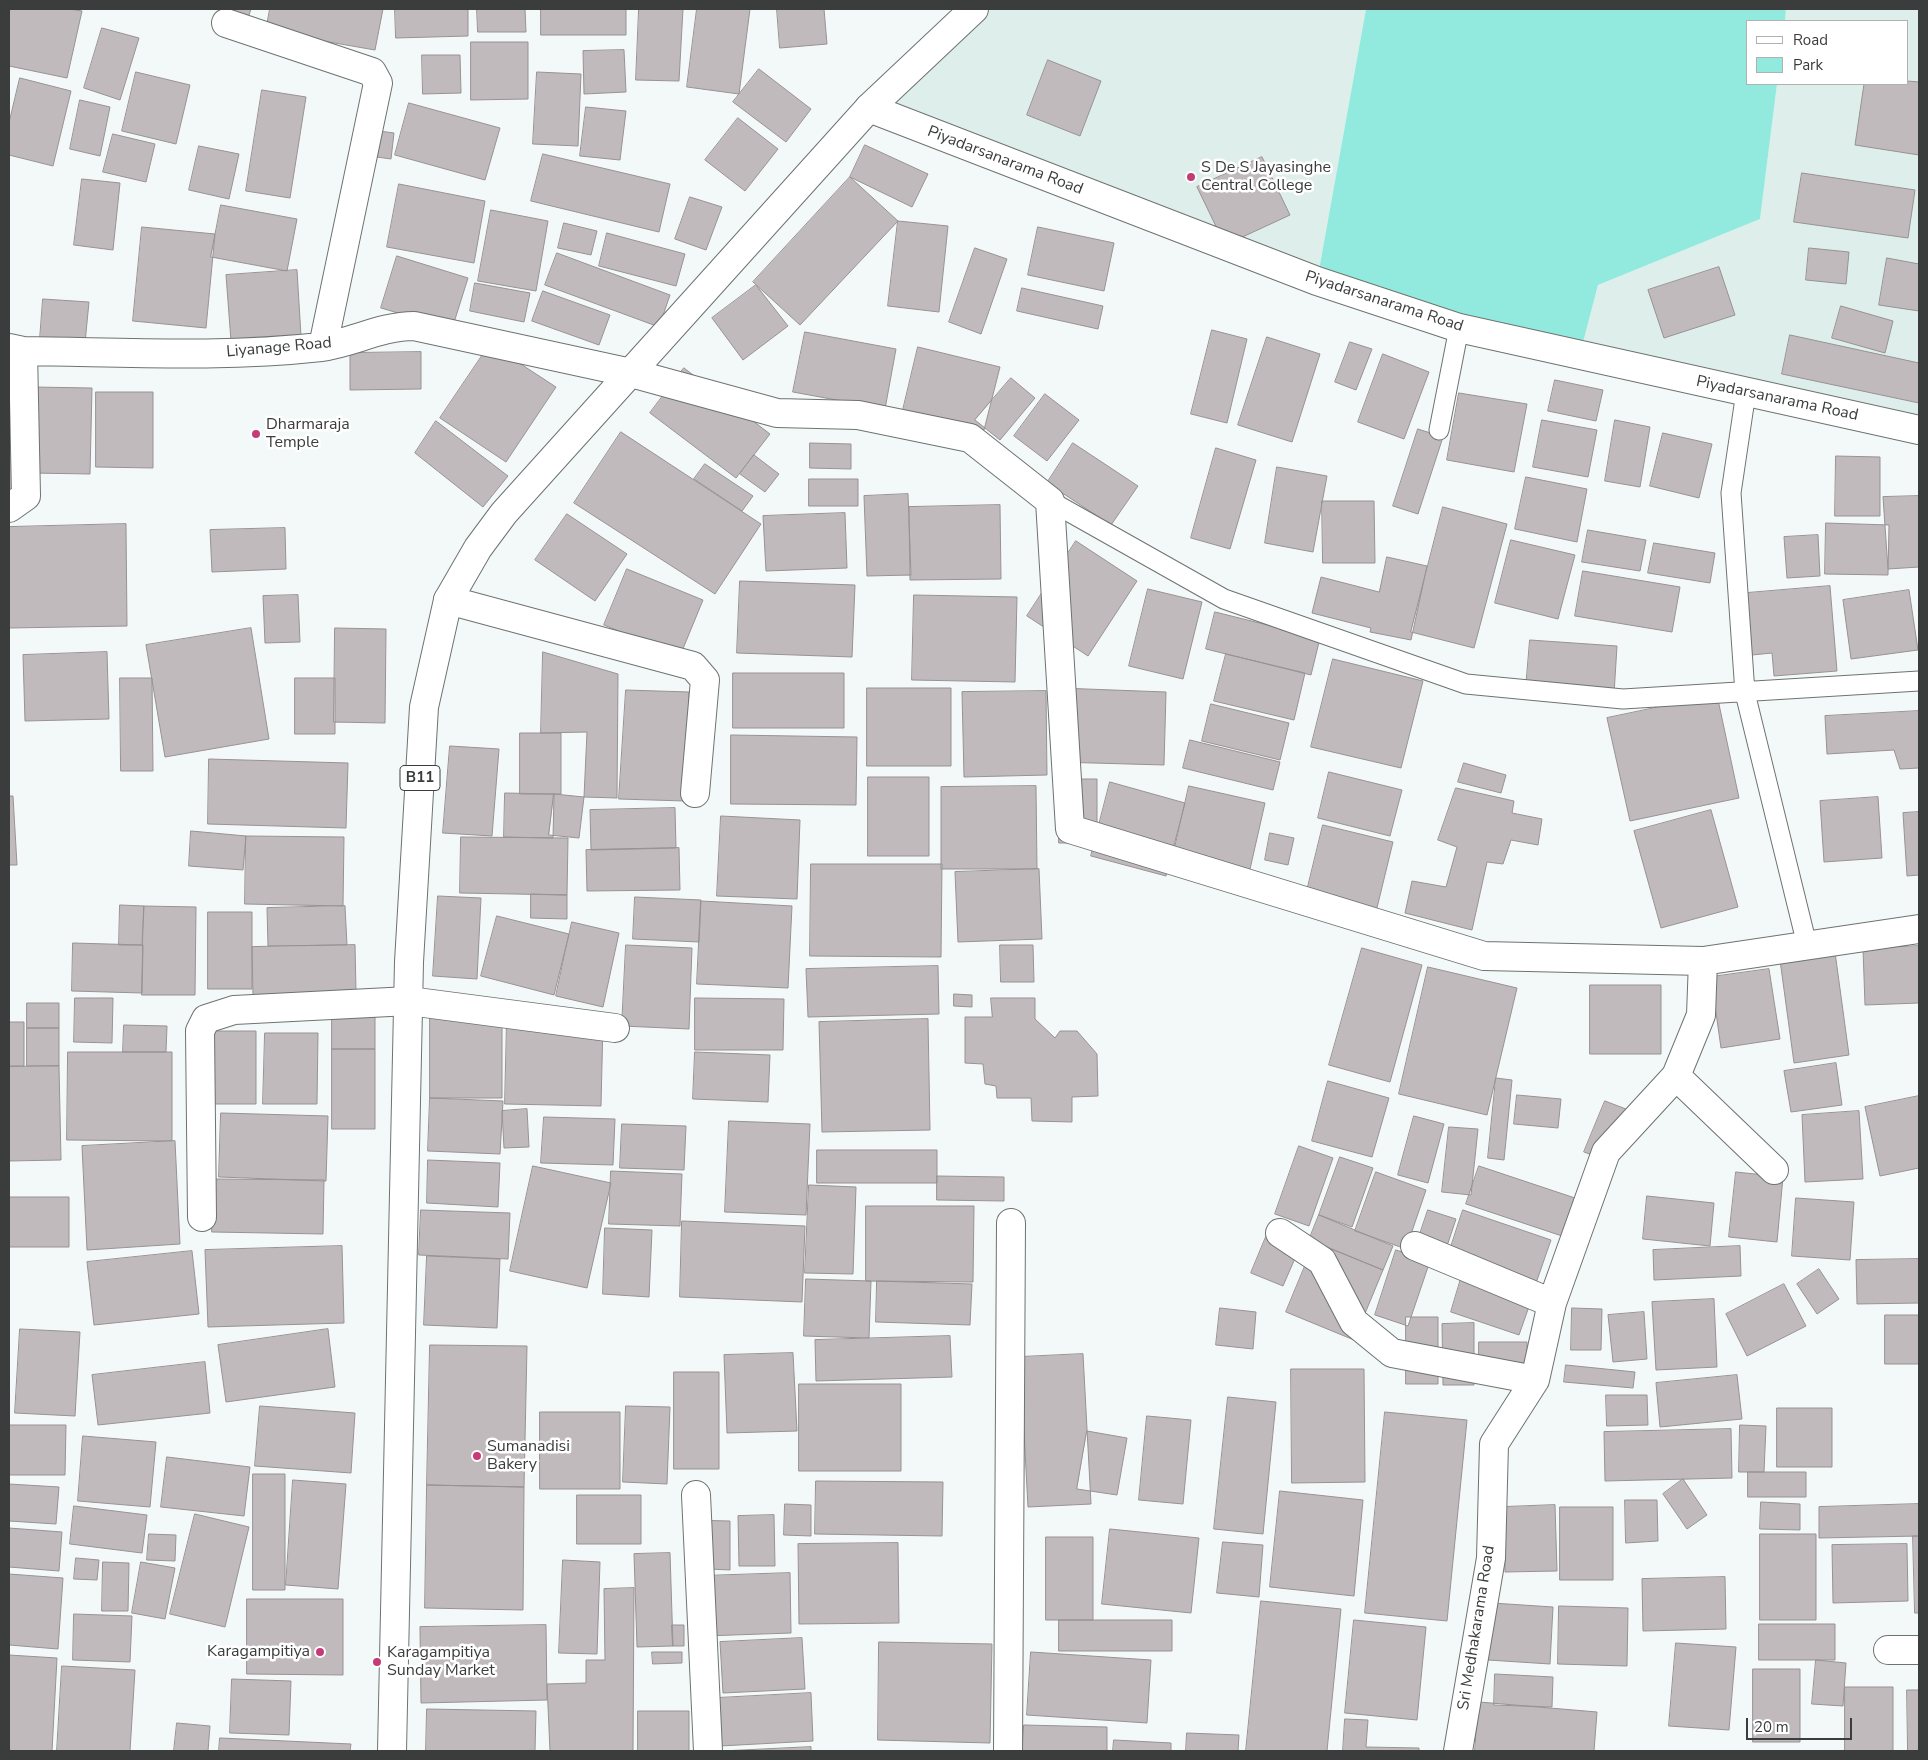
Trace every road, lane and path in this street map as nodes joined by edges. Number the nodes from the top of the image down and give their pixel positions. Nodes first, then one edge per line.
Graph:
1 (974, 9) edge
2 (226, 23) dead end
3 (869, 108) junction
4 (1459, 328) junction
5 (323, 346) junction
6 (16, 349) edge
7 (632, 373) junction
8 (1746, 392) junction
9 (1439, 430) dead end
10 (1919, 430) edge
11 (1050, 502) junction
12 (9, 508) edge
13 (448, 600) junction
14 (1919, 681) edge
15 (1745, 693) junction
16 (695, 793) dead end
17 (1919, 929) edge
18 (1808, 945) junction
19 (1703, 961) junction
20 (410, 1001) junction
21 (615, 1028) dead end
22 (1676, 1076) junction
23 (1774, 1170) dead end
24 (202, 1217) dead end
25 (1011, 1223) dead end
26 (1280, 1233) dead end
27 (1415, 1246) dead end
28 (1552, 1303) junction
29 (1535, 1380) junction
30 (696, 1495) dead end
31 (1888, 1650) dead end
32 (1919, 1650) edge
33 (392, 1751) edge
34 (708, 1751) edge
35 (1008, 1751) edge
36 (1458, 1751) edge

1 - 3 street, B11
2 - 5 street
3 - 4 street, Piyadarsanarama Road
3 - 7 street, B11
4 - 8 street, Piyadarsanarama Road
4 - 9 lane
5 - 6 street, Liyanage Road
5 - 7 street, Liyanage Road
6 - 12 street
7 - 11 street, Liyanage Road
7 - 13 street, B11
8 - 10 street, Piyadarsanarama Road
8 - 15 lane
11 - 15 lane
11 - 19 street
13 - 16 street
13 - 20 street, B11
14 - 15 lane
15 - 18 lane
17 - 18 street
18 - 19 street
19 - 22 street, Sri Medhakarama Road
20 - 21 street
20 - 24 street
20 - 33 street, B11
22 - 23 street
22 - 28 street, Sri Medhakarama Road
25 - 35 street
26 - 29 street
27 - 28 street
28 - 29 street, Sri Medhakarama Road
29 - 36 street, Sri Medhakarama Road
30 - 34 street
31 - 32 street

